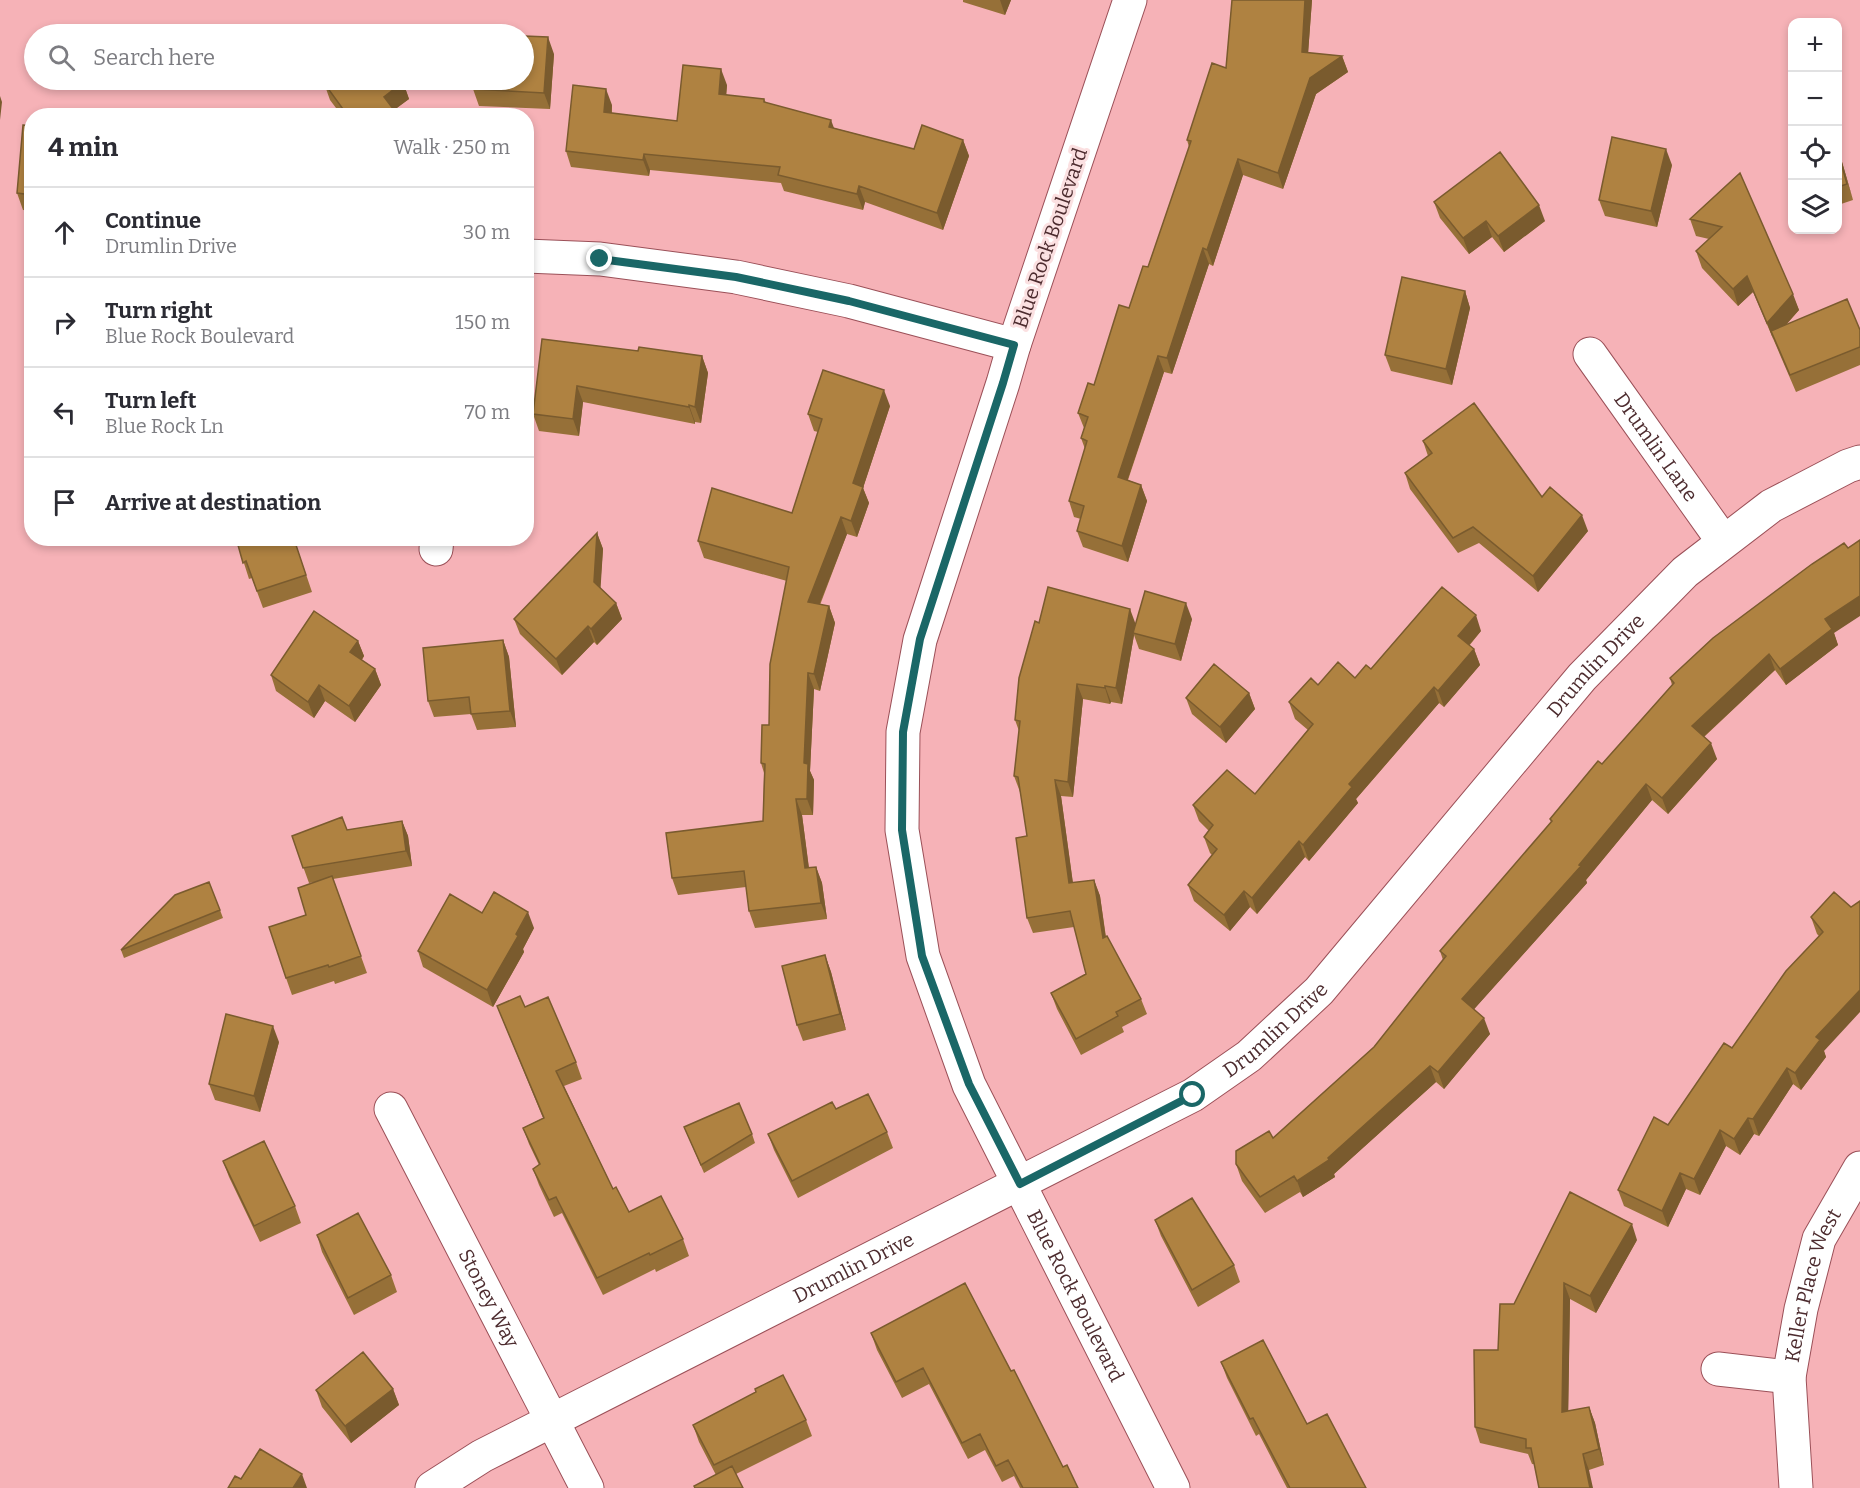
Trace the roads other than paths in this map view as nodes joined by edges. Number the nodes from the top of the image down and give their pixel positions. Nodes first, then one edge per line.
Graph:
1 (1130, 0) edge
2 (534, 256) edge
3 (1014, 345) junction
4 (1590, 354) dead end
5 (1860, 462) edge
6 (1723, 541) junction
7 (391, 1109) dead end
8 (1860, 1168) edge
9 (1020, 1184) junction
10 (1718, 1369) dead end
11 (1788, 1377) junction
12 (553, 1422) junction
13 (432, 1488) edge
14 (587, 1488) edge
15 (1173, 1488) edge
16 (1796, 1488) edge

1 - 3 street, Blue Rock Boulevard
2 - 3 street
3 - 9 street, Blue Rock Boulevard
4 - 6 street, Drumlin Lane
5 - 6 street, Drumlin Drive
6 - 9 street, Drumlin Drive
7 - 12 street, Stoney Way
8 - 11 street, Keller Place West
9 - 12 street, Drumlin Drive
9 - 15 street, Blue Rock Boulevard
10 - 11 street
11 - 16 street, Keller Place West
12 - 13 street, Drumlin Drive
12 - 14 street, Stoney Way

